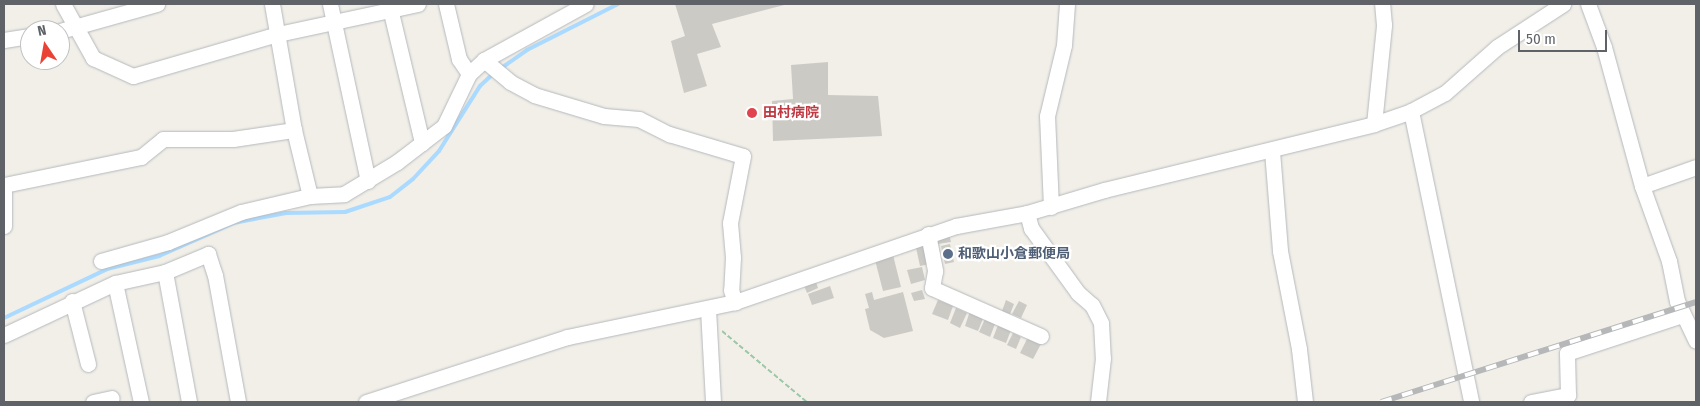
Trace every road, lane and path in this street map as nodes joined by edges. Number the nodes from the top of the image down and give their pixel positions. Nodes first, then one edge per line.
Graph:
1 (63, 4) edge
2 (157, 4) edge
3 (272, 4) edge
4 (330, 4) edge
5 (418, 4) edge
6 (446, 4) edge
7 (586, 4) edge
8 (1067, 4) edge
9 (1382, 4) edge
10 (1563, 4) edge
11 (1588, 4) edge
12 (390, 7) edge
13 (334, 22) junction
14 (77, 28) junction
15 (70, 29) edge
16 (278, 34) junction
17 (20, 38) edge
18 (4, 40) edge
19 (486, 63) junction
20 (469, 74) junction
21 (1411, 111) junction
22 (1374, 124) junction
23 (294, 130) junction
24 (422, 143) junction
25 (1272, 151) junction
26 (1696, 167) edge
27 (368, 181) junction
28 (4, 186) edge
29 (1642, 186) junction
30 (310, 196) junction
31 (1050, 207) junction
32 (1027, 213) junction
33 (4, 226) edge
34 (928, 234) junction
35 (101, 261) dead end
36 (165, 272) junction
37 (115, 283) junction
38 (72, 301) junction
39 (734, 302) junction
40 (710, 315) junction
41 (1682, 315) junction
42 (4, 335) edge
43 (1042, 336) dead end
44 (1696, 341) edge
45 (88, 364) dead end
46 (112, 398) dead end
47 (93, 402) edge
48 (141, 402) edge
49 (189, 402) edge
50 (238, 402) edge
51 (366, 402) edge
52 (713, 402) edge
53 (807, 402) edge
54 (1098, 402) edge
55 (1306, 402) edge
56 (1471, 402) edge
57 (1532, 402) edge

1 - 14 street
2 - 14 street
3 - 16 street
4 - 13 street
5 - 12 street
6 - 20 street
7 - 19 street
8 - 31 street
9 - 22 street
10 - 21 street
11 - 29 street
12 - 13 street
12 - 24 street
13 - 16 street
13 - 27 street
14 - 15 street
14 - 16 street
16 - 23 street
17 - 18 street
19 - 20 street
19 - 39 street
20 - 24 street
21 - 22 street
21 - 56 street
22 - 25 street
23 - 28 street
23 - 30 street
24 - 27 street
25 - 31 street
25 - 55 street
26 - 29 street
27 - 30 street
28 - 33 street
29 - 41 street
30 - 35 street
31 - 32 street
32 - 34 street
32 - 54 street
34 - 39 street
34 - 43 street
36 - 37 street
36 - 49 street
36 - 50 street
37 - 38 street
37 - 48 street
38 - 42 street
38 - 45 street
39 - 40 street
40 - 51 street
40 - 52 street
40 - 53 path
41 - 44 street
41 - 57 street
46 - 47 street

